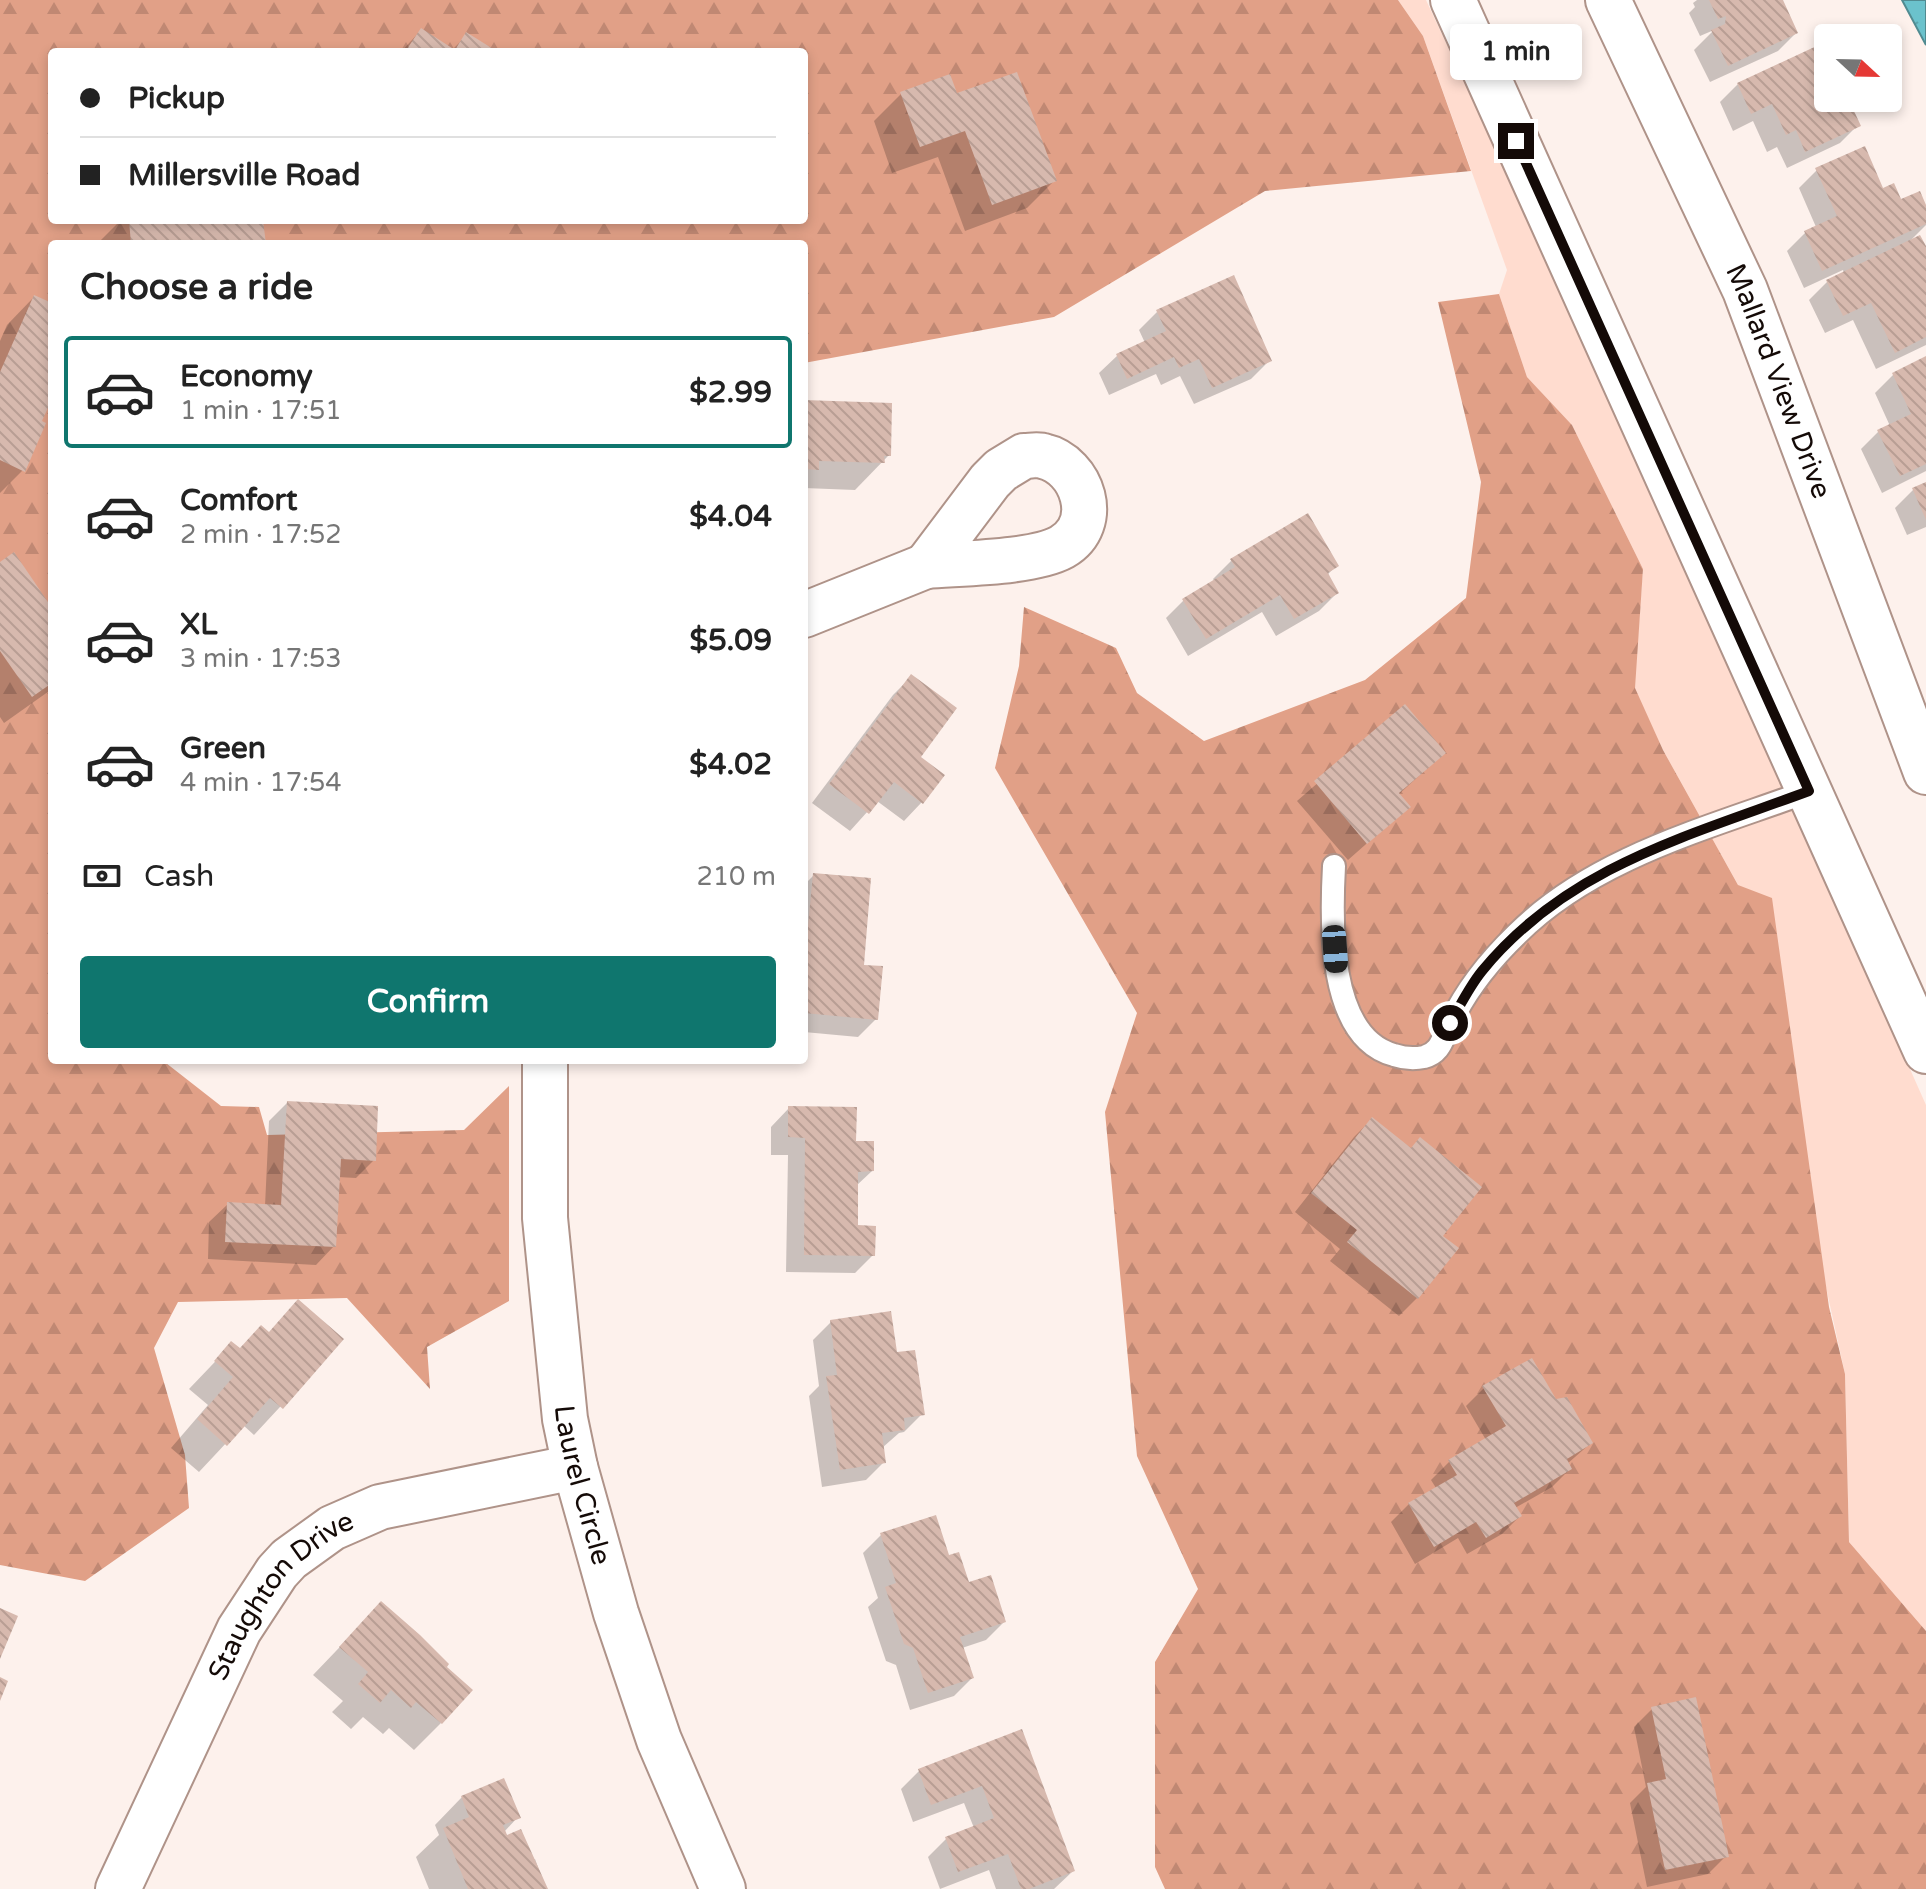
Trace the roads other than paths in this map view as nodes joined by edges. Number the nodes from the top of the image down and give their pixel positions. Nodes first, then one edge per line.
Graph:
1 (1453, 0) edge
2 (1608, 0) edge
3 (926, 566) dead end
4 (808, 613) edge
5 (1926, 772) edge
6 (1809, 791) junction
7 (1334, 866) dead end
8 (1926, 1051) edge
9 (545, 1064) edge
10 (575, 1467) junction
11 (118, 1889) edge
12 (723, 1889) edge

1 - 6 street
2 - 5 street, Mallard View Drive
3 - 4 street
6 - 7 lane
6 - 8 street
9 - 10 street, Laurel Circle
10 - 11 street, Staughton Drive
10 - 12 street, Laurel Circle

